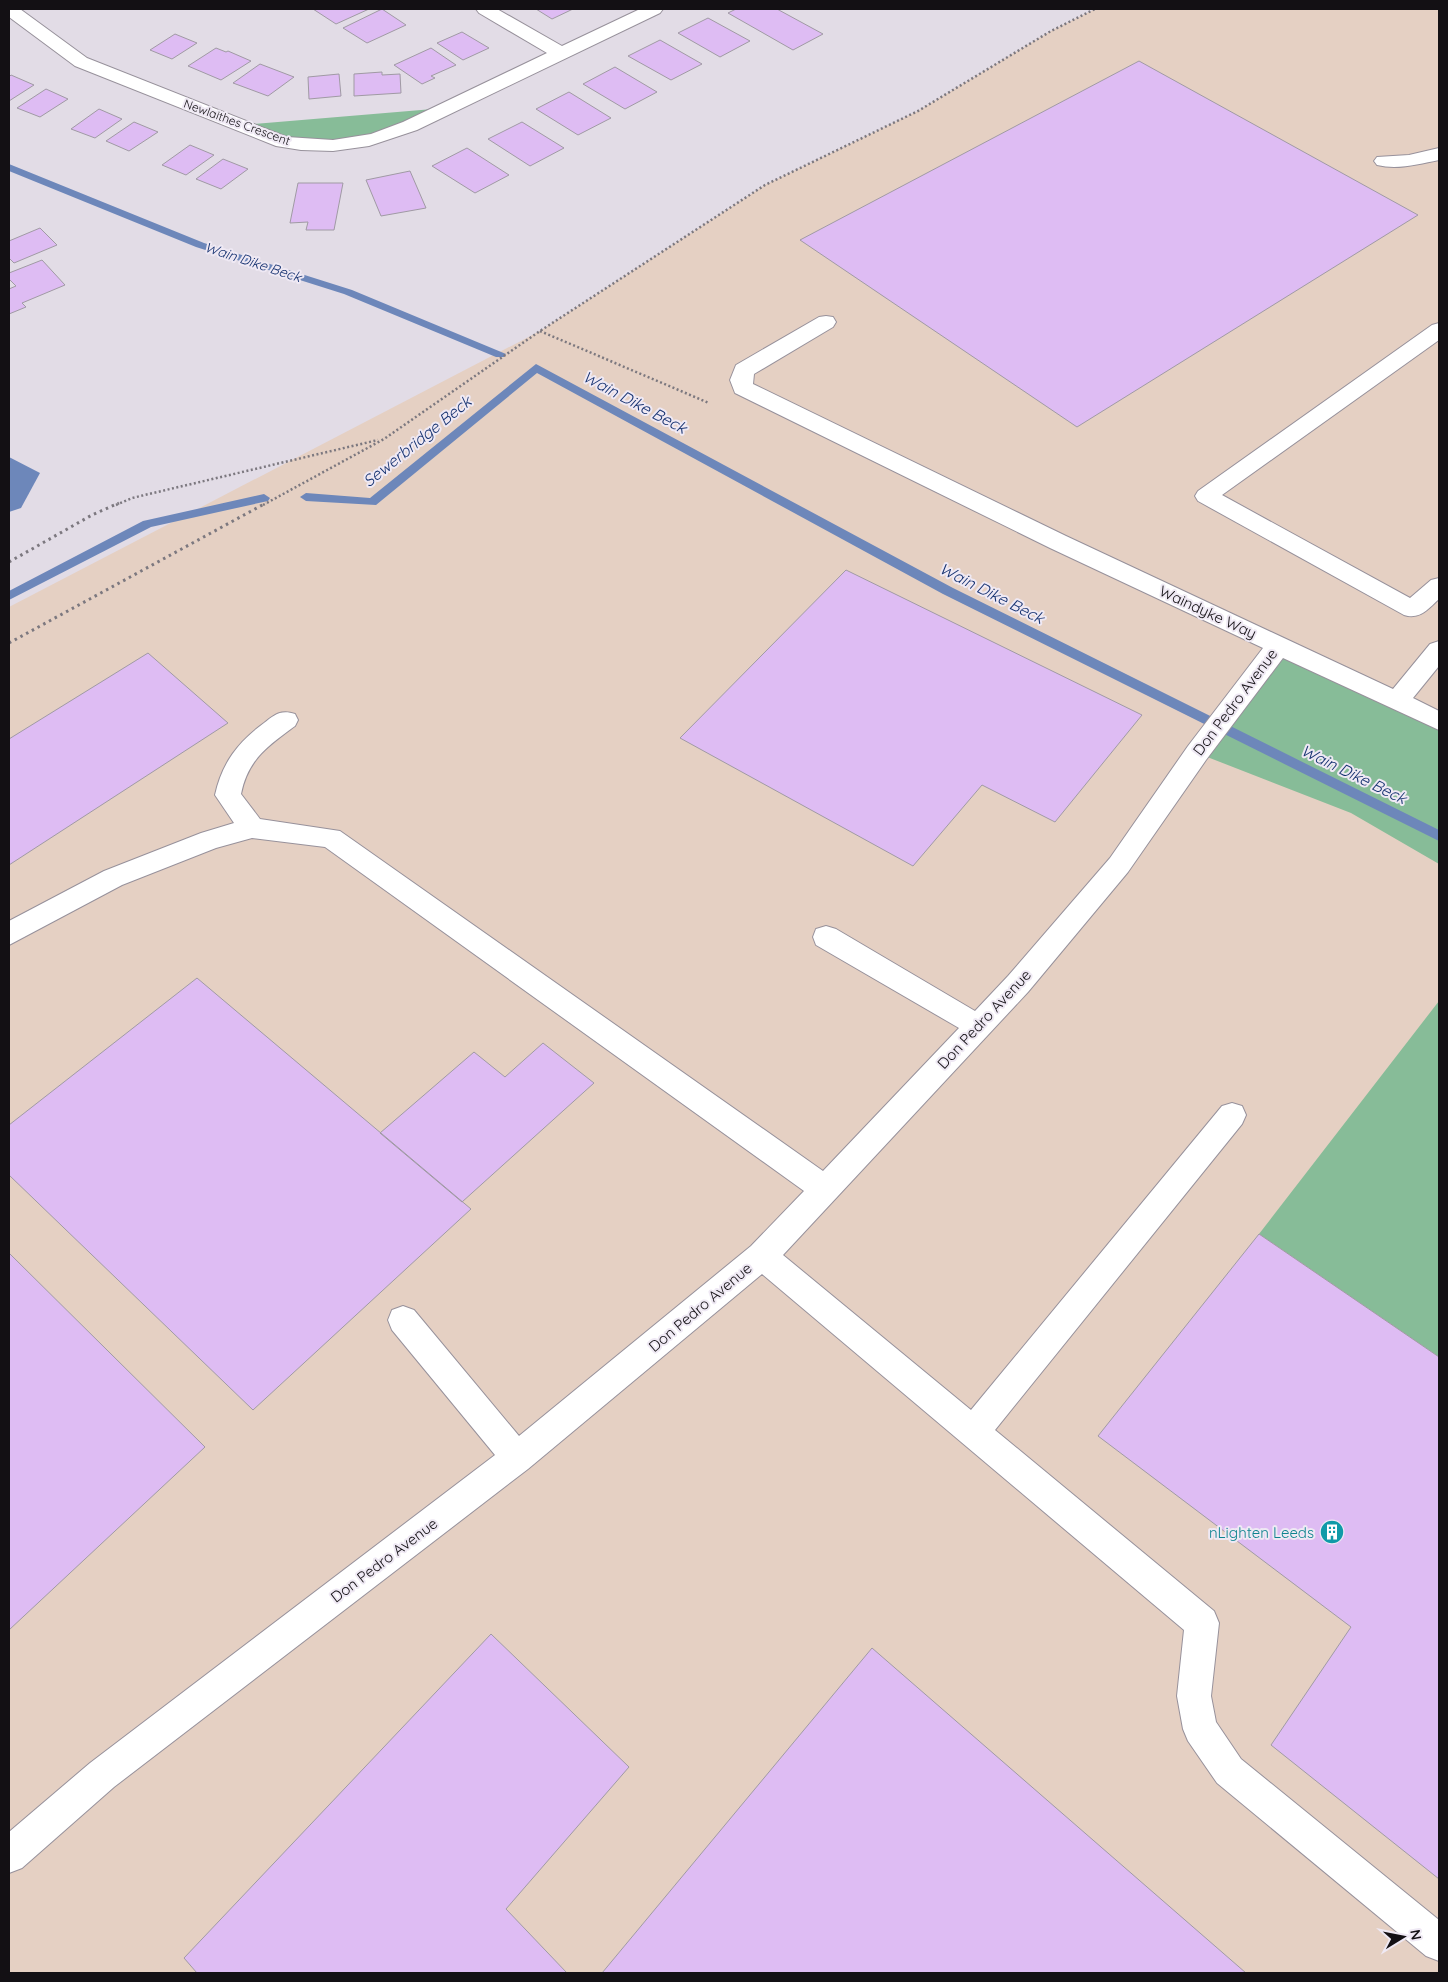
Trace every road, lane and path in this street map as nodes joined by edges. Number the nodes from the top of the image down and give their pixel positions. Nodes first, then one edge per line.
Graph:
1 (9, 9) edge
2 (485, 9) edge
3 (654, 9) edge
4 (1095, 9) edge
5 (562, 54) junction
6 (1439, 154) edge
7 (1384, 162) dead end
8 (826, 322) dead end
9 (1439, 330) edge
10 (384, 439) junction
11 (9, 562) edge
12 (1439, 586) edge
13 (9, 643) edge
14 (1279, 644) junction
15 (1439, 650) edge
16 (1397, 701) junction
17 (286, 720) dead end
18 (1439, 721) edge
19 (252, 828) junction
20 (9, 934) edge
21 (826, 938) dead end
22 (978, 1026) junction
23 (1232, 1115) dead end
24 (824, 1189) junction
25 (762, 1256) junction
26 (403, 1320) dead end
27 (973, 1432) junction
28 (517, 1458) junction
29 (9, 1855) edge
30 (1439, 1943) edge

1 - 5 street, Newlaithes Crescent
2 - 5 street
3 - 5 street, Newlaithes Crescent
4 - 10 path
6 - 7 street
8 - 14 street, Waindyke Way
9 - 12 street
10 - 11 path
10 - 13 path
14 - 16 street, Waindyke Way
14 - 22 street, Don Pedro Avenue
15 - 16 street
16 - 18 street, Waindyke Way
17 - 19 street
19 - 20 street
19 - 24 street
21 - 22 street
22 - 24 street, Don Pedro Avenue
23 - 27 street
24 - 25 street, Don Pedro Avenue
25 - 27 street
25 - 28 street, Don Pedro Avenue
26 - 28 street
27 - 30 street
28 - 29 street, Don Pedro Avenue

